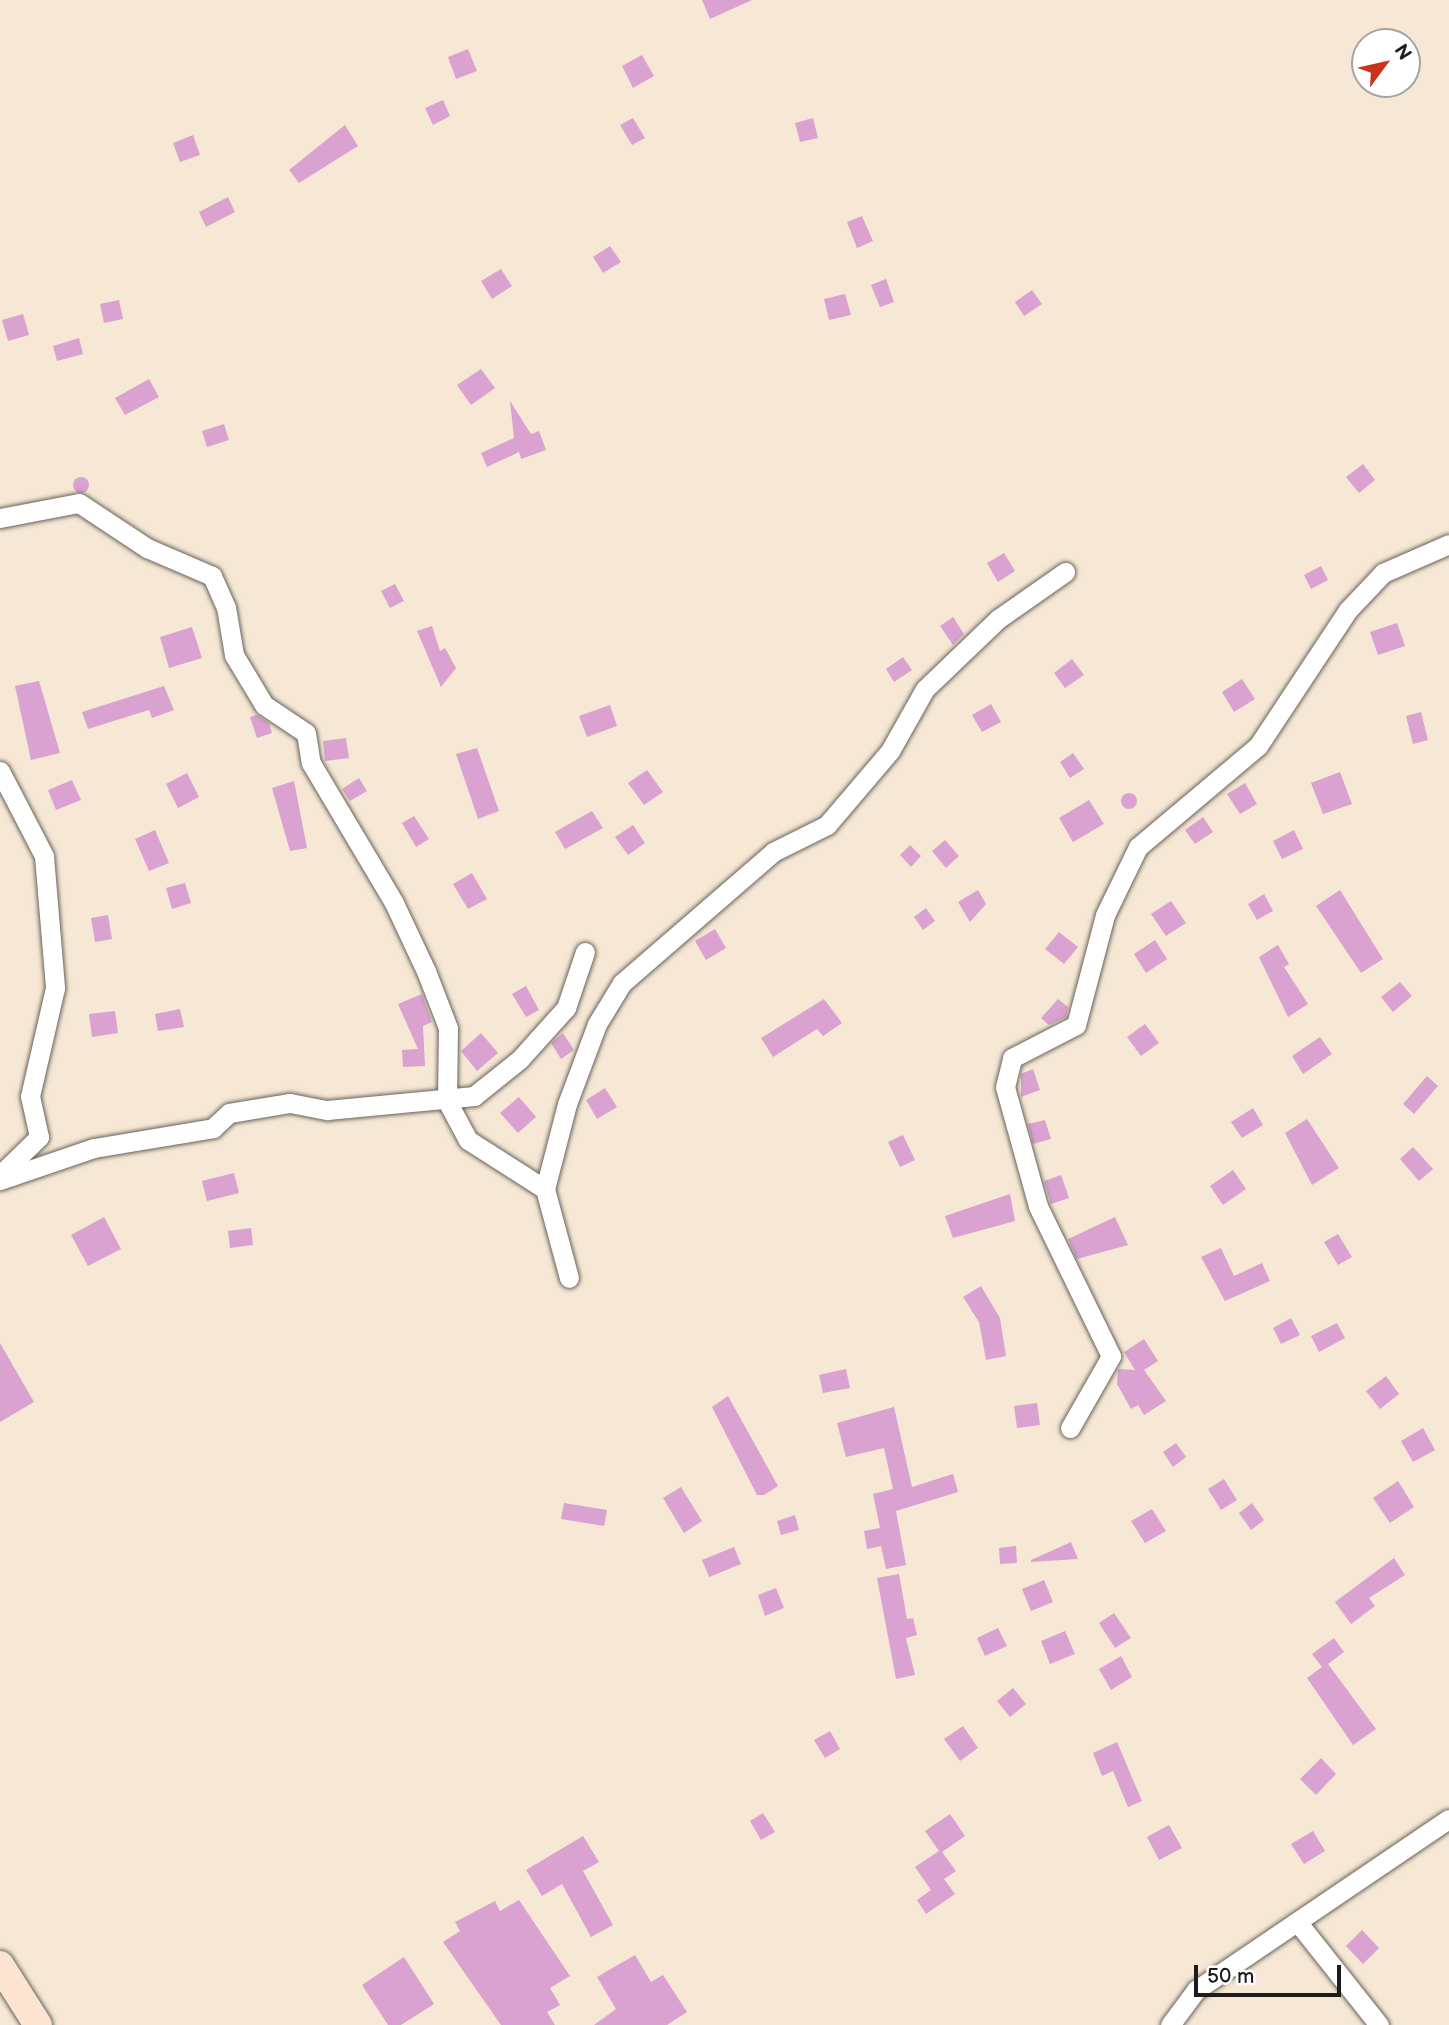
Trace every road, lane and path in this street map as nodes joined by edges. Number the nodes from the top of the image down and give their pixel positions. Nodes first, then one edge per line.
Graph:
1 (0, 518) edge
2 (1449, 544) edge
3 (1065, 572) dead end
4 (0, 771) edge
5 (585, 952) dead end
6 (447, 1101) junction
7 (39, 1137) junction
8 (30, 1174) junction
9 (0, 1175) edge
10 (0, 1180) edge
11 (545, 1189) junction
12 (569, 1278) dead end
13 (1070, 1427) dead end
14 (1449, 1819) edge
15 (1299, 1924) junction
16 (0, 1965) edge
17 (38, 2025) edge
18 (1170, 2025) edge
19 (1379, 2025) edge

1 - 6 street
2 - 13 street
3 - 11 street
4 - 7 street
5 - 6 street
6 - 8 street
6 - 11 street
7 - 8 street
7 - 9 street
8 - 10 street
11 - 12 street
14 - 15 street
15 - 18 street
15 - 19 street
16 - 17 street

